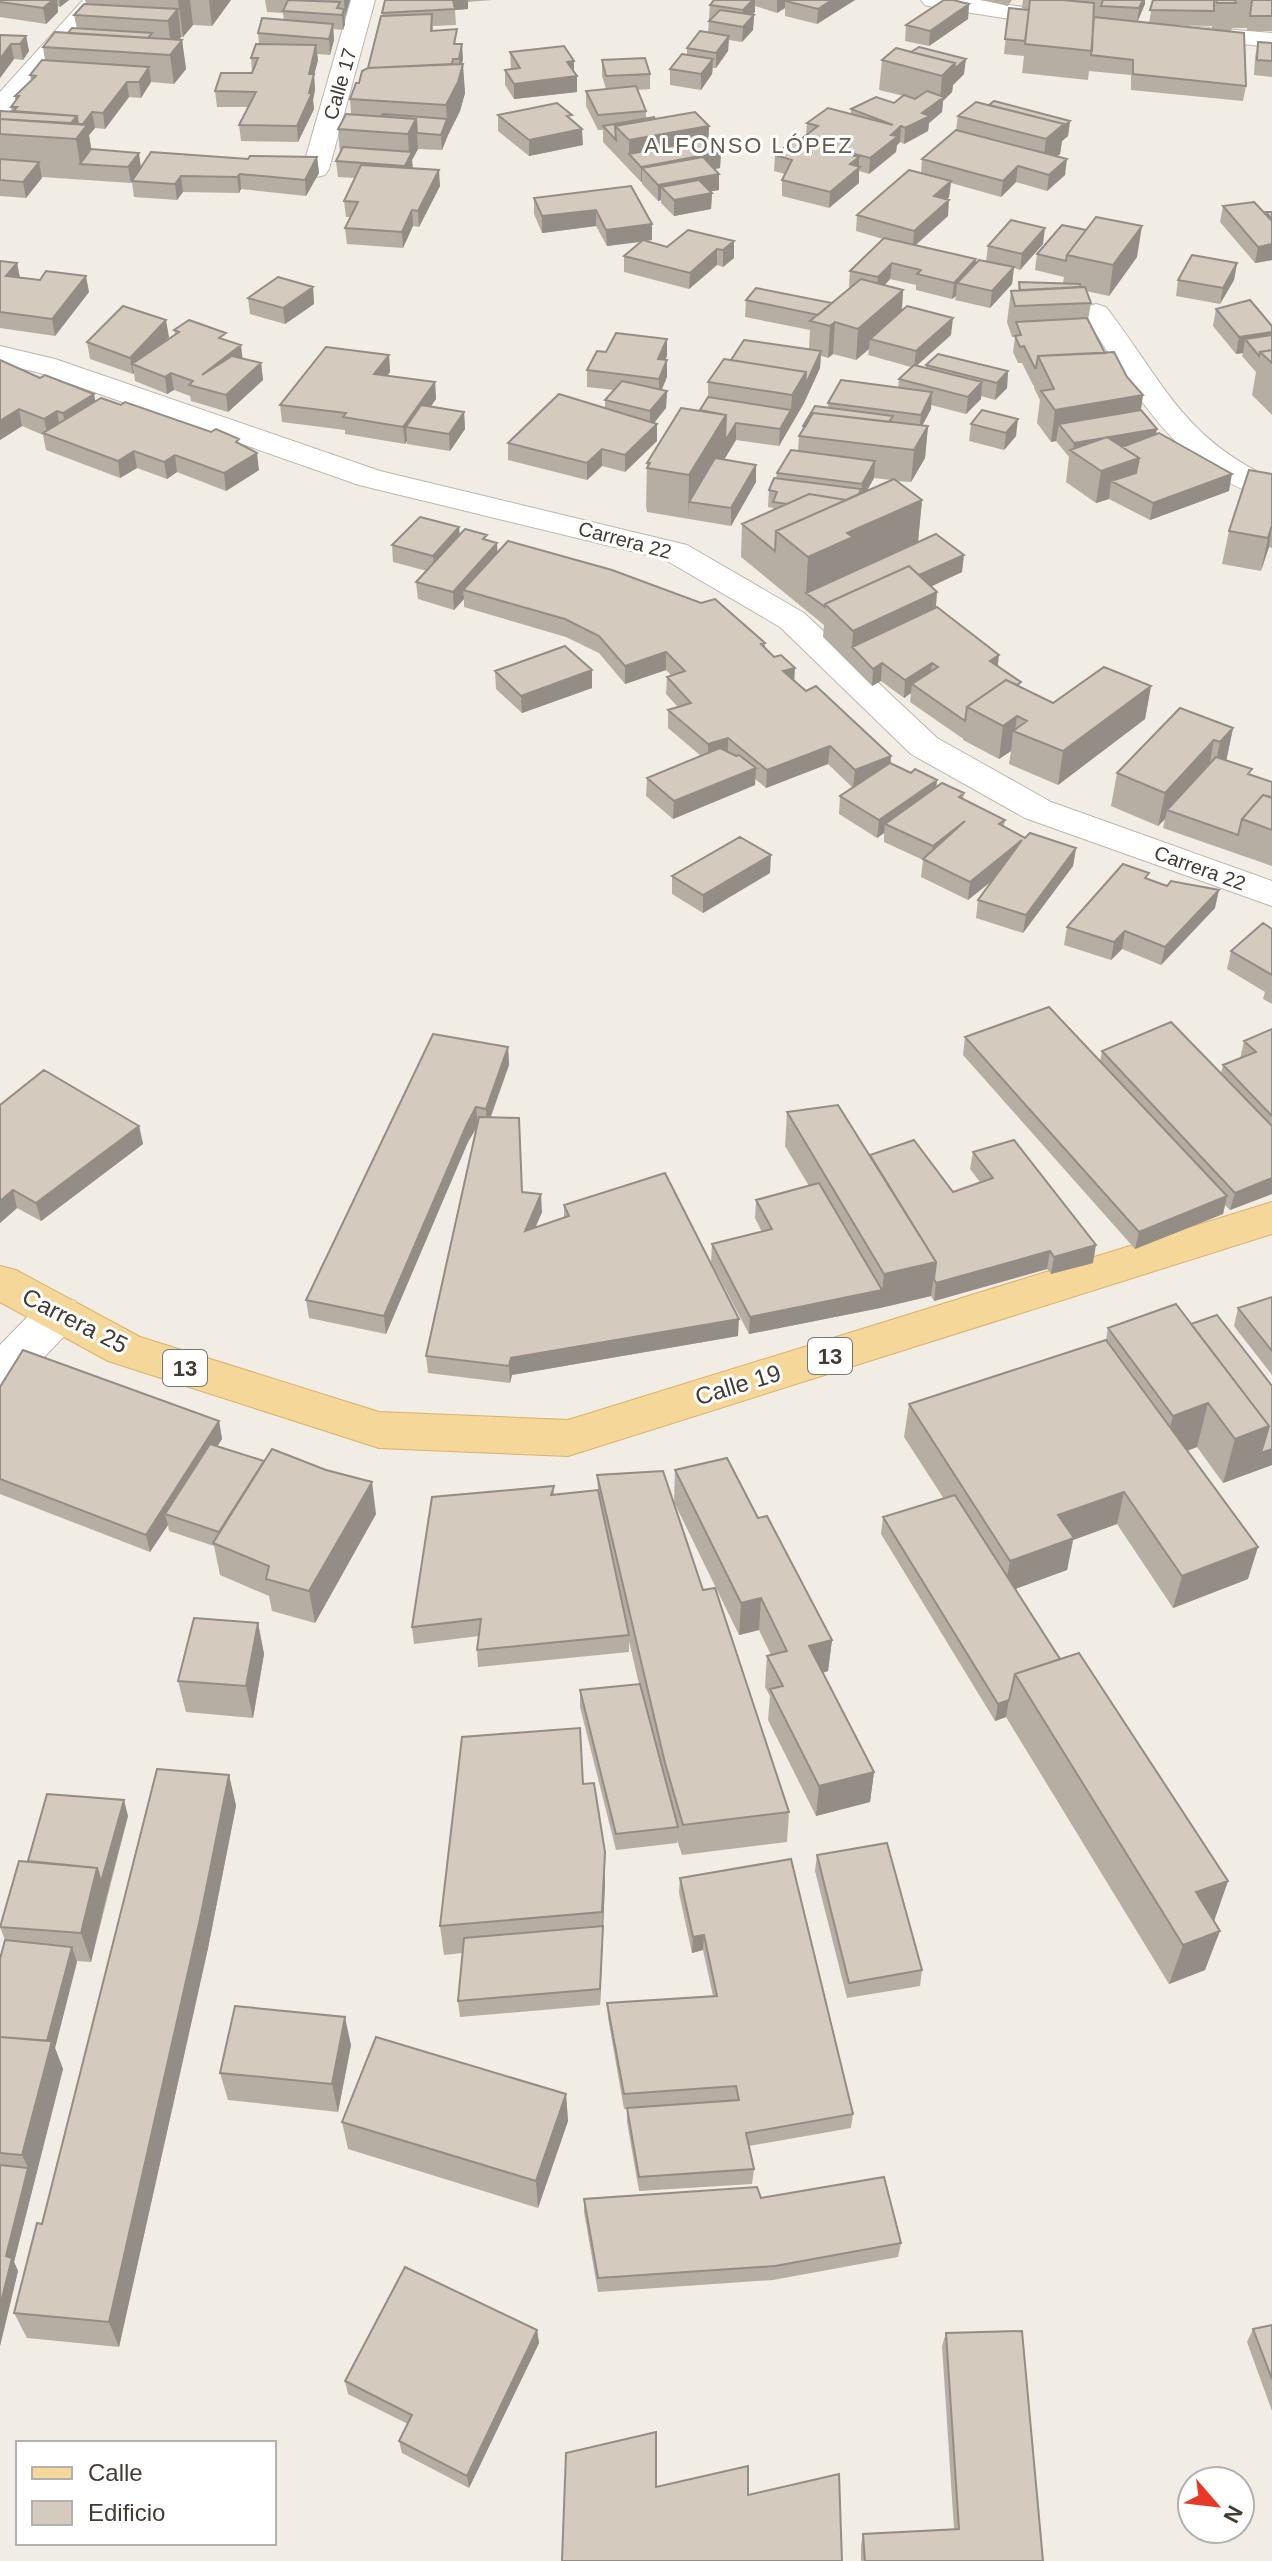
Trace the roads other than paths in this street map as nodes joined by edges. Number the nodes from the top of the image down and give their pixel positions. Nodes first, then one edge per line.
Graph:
1 (96, 0) edge
2 (363, 0) edge
3 (933, 0) edge
4 (1094, 25) edge
5 (1169, 32) edge
6 (1272, 40) edge
7 (0, 107) edge
8 (245, 164) edge
9 (1096, 313) dead end
10 (0, 355) edge
11 (1272, 490) edge
12 (1272, 894) edge
13 (1272, 1218) edge
14 (0, 1282) edge
15 (59, 1313) junction
16 (0, 1374) edge
17 (379, 1430) joint

1 - 7 street
2 - 8 street, Calle 17
3 - 4 street
5 - 6 street
9 - 11 street
10 - 12 street, Carrera 22
13 - 17 main road, Calle 19 / 13
14 - 15 main road, Carrera 25 / 13
15 - 16 street
15 - 17 main road, Carrera 25 / 13

